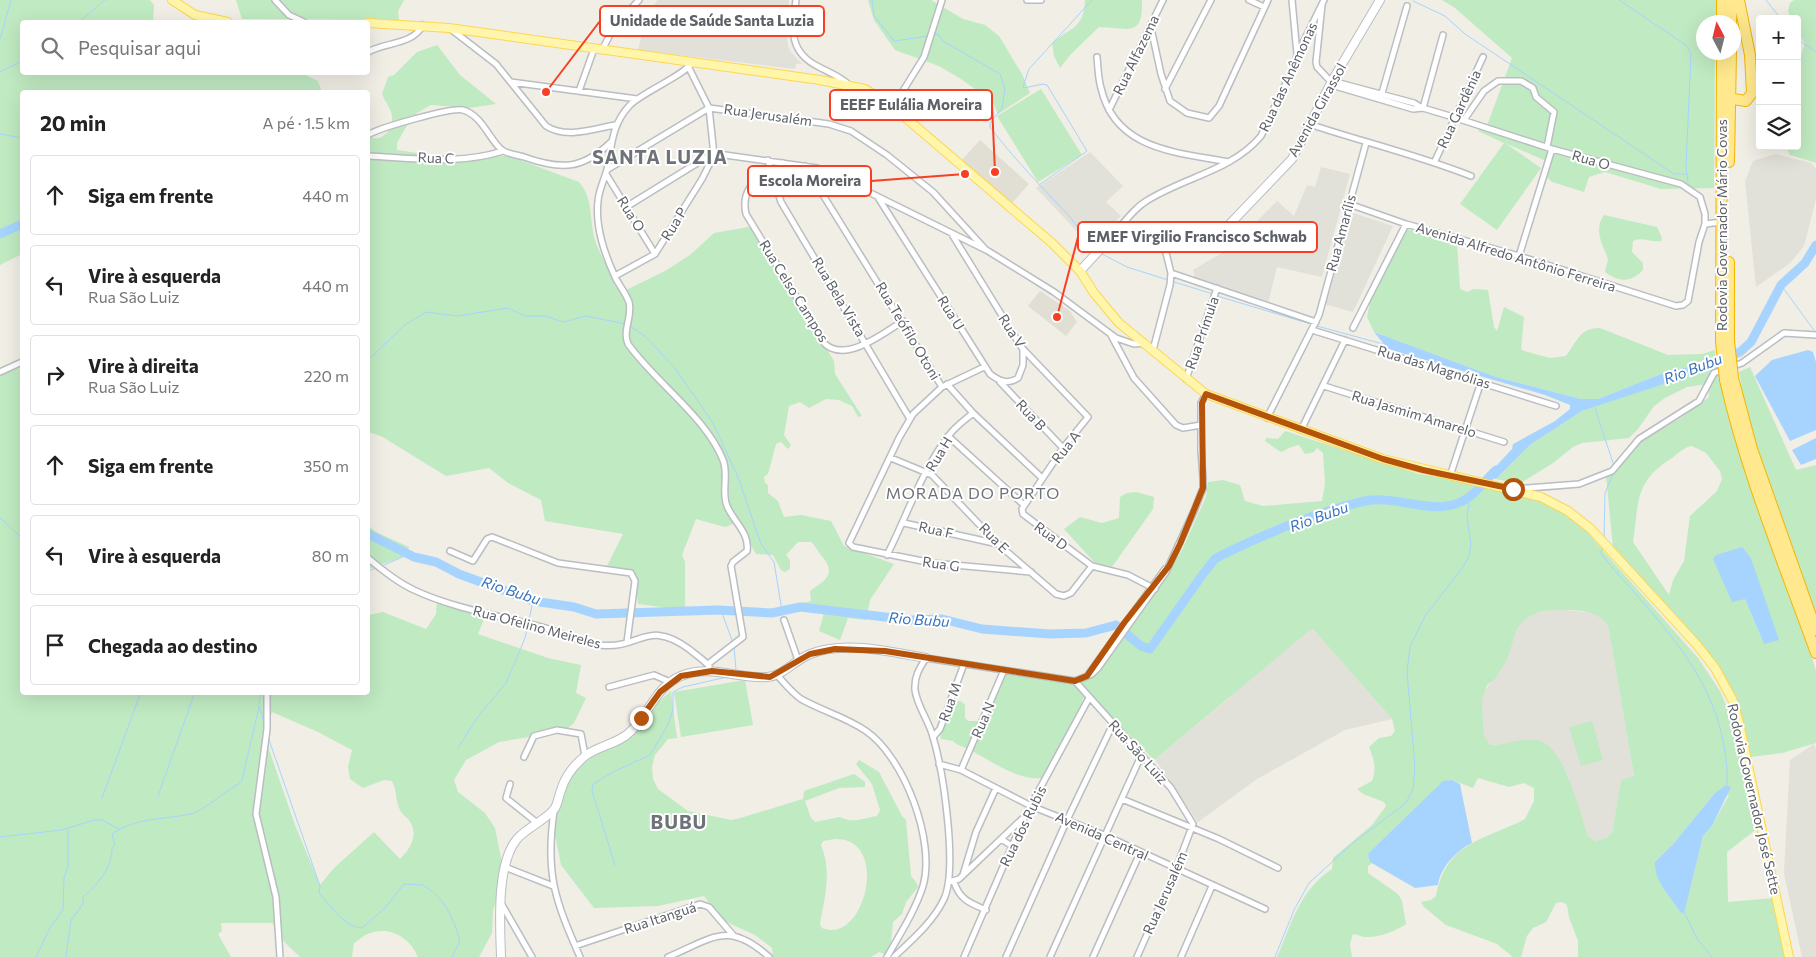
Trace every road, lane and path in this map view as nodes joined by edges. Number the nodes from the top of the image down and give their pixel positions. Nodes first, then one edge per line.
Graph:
1 (172, 0) edge
2 (275, 0) edge
3 (639, 0) edge
4 (796, 0) edge
5 (942, 0) edge
6 (1027, 0) edge
7 (1041, 0) edge
8 (1163, 0) edge
9 (1211, 0) edge
10 (1249, 0) edge
11 (1268, 0) edge
12 (1292, 0) edge
13 (1380, 0) edge
14 (1739, 0) edge
15 (1726, 1) edge
16 (1323, 2) edge
17 (1407, 6) dead end
18 (1264, 7) junction
19 (1725, 15) edge
20 (1730, 15) edge
21 (219, 20) edge
22 (300, 20) edge
23 (370, 24) edge
24 (423, 25) junction
25 (449, 28) junction
26 (1151, 28) junction
27 (1443, 35) dead end
28 (598, 50) junction
29 (370, 51) edge
30 (1297, 55) junction
31 (1483, 56) dead end
32 (1097, 57) dead end
33 (1724, 60) edge
34 (1724, 60) edge
35 (1731, 60) edge
36 (691, 65) junction
37 (1332, 81) junction
38 (512, 82) junction
39 (849, 85) junction
40 (1165, 89) junction
41 (579, 91) junction
42 (1382, 93) junction
43 (637, 99) junction
44 (1731, 100) junction
45 (709, 108) junction
46 (893, 108) junction
47 (1423, 108) junction
48 (1109, 110) junction
49 (1453, 117) junction
50 (1464, 120) junction
51 (1308, 124) junction
52 (615, 125) junction
53 (370, 134) edge
54 (612, 142) junction
55 (1366, 143) junction
56 (1549, 148) junction
57 (503, 151) junction
58 (714, 154) junction
59 (370, 156) edge
60 (768, 160) junction
61 (1435, 161) junction
62 (1228, 162) junction
63 (783, 163) junction
64 (805, 166) junction
65 (607, 171) junction
66 (772, 172) junction
67 (1471, 176) dead end
68 (879, 199) junction
69 (1349, 204) junction
70 (626, 207) junction
71 (1722, 222) junction
72 (1406, 224) junction
73 (1705, 224) junction
74 (954, 236) junction
75 (1106, 244) junction
76 (1165, 249) junction
77 (988, 251) junction
78 (655, 254) junction
79 (1519, 256) junction
80 (1080, 271) junction
81 (1171, 275) junction
82 (615, 276) junction
83 (1215, 292) junction
84 (1683, 305) joint
85 (903, 321) junction
86 (1314, 326) junction
87 (1353, 328) dead end
88 (1110, 334) junction
89 (1816, 335) edge
90 (1345, 340) junction
91 (1725, 341) junction
92 (1144, 343) junction
93 (867, 344) junction
94 (1022, 348) junction
95 (1153, 350) junction
96 (20, 363) edge
97 (984, 367) junction
98 (0, 372) edge
99 (1186, 379) junction
100 (1729, 379) junction
101 (999, 381) junction
102 (1482, 382) junction
103 (948, 384) junction
104 (1324, 386) junction
105 (942, 387) junction
106 (1206, 394) junction
107 (1556, 406) dead end
108 (973, 413) junction
109 (1087, 413) joint
110 (1267, 418) junction
111 (910, 419) junction
112 (1201, 425) junction
113 (1301, 430) junction
114 (1466, 430) junction
115 (948, 436) junction
116 (1504, 442) dead end
117 (1063, 448) junction
118 (891, 458) junction
119 (927, 472) junction
120 (1450, 476) junction
121 (1042, 478) junction
122 (1513, 489) junction
123 (1024, 505) junction
124 (904, 523) junction
125 (998, 544) junction
126 (853, 547) joint
127 (450, 551) dead end
128 (887, 555) junction
129 (370, 560) edge
130 (1092, 566) junction
131 (1030, 572) junction
132 (1153, 588) junction
133 (784, 620) dead end
134 (1816, 630) edge
135 (1118, 636) junction
136 (627, 642) junction
137 (1816, 653) edge
138 (926, 658) junction
139 (798, 660) junction
140 (964, 664) junction
141 (710, 668) junction
142 (1004, 670) junction
143 (777, 675) junction
144 (1075, 681) junction
145 (670, 682) junction
146 (609, 686) dead end
147 (267, 695) edge
148 (1089, 698) junction
149 (1113, 724) junction
150 (933, 737) junction
151 (585, 756) junction
152 (1141, 756) junction
153 (524, 757) dead end
154 (939, 764) junction
155 (961, 770) junction
156 (510, 784) dead end
157 (996, 788) junction
158 (1122, 799) junction
159 (1031, 806) junction
160 (555, 809) junction
161 (1025, 816) junction
162 (1067, 820) junction
163 (536, 822) junction
164 (1192, 829) junction
165 (1104, 835) junction
166 (1001, 839) junction
167 (1012, 846) junction
168 (1140, 853) junction
169 (505, 867) junction
170 (1278, 868) dead end
171 (1176, 869) junction
172 (962, 876) junction
173 (952, 882) junction
174 (553, 886) junction
175 (1212, 886) junction
176 (501, 903) junction
177 (1265, 909) dead end
178 (986, 910) junction
179 (733, 934) junction
180 (576, 946) junction
181 (280, 957) edge
182 (501, 957) edge
183 (532, 957) edge
184 (580, 957) edge
185 (668, 957) edge
186 (769, 957) edge
187 (887, 957) edge
188 (894, 957) edge
189 (964, 957) edge
190 (1006, 957) edge
191 (1050, 957) edge
192 (1093, 957) edge
193 (1137, 957) edge
194 (1180, 957) edge
195 (1789, 957) edge

1 - 21 main road
2 - 22 street
3 - 28 street
4 - 39 street
5 - 46 street
6 - 7 street
8 - 26 street, Rua Alfazema
9 - 40 street
10 - 18 street
11 - 18 street
12 - 30 street
13 - 37 street, Avenida Girassol
14 - 44 highway
15 - 19 highway
15 - 20 highway
16 - 30 street, Rua das Anêmonas
16 - 37 street
17 - 42 street
18 - 40 street
23 - 24 main road, Rodovia Governador José Sette
24 - 25 main road, Rodovia Governador José Sette
24 - 29 street
25 - 28 main road, Rodovia Governador José Sette
25 - 38 street
26 - 40 street
26 - 48 street, Rua Alfazema
27 - 47 street
28 - 36 main road, Rodovia Governador José Sette
28 - 41 street
30 - 62 street, Rua das Anêmonas
31 - 49 street, Rua Gardênia
32 - 48 street
33 - 44 highway
34 - 71 highway, Rodovia Governador Mário Covas
35 - 44 highway, Rodovia Governador Mário Covas
36 - 39 main road, Rodovia Governador José Sette
36 - 43 street
36 - 45 street
37 - 42 street
37 - 47 street
37 - 51 street, Avenida Girassol
38 - 41 street
38 - 52 street
39 - 46 main road, Rodovia Governador José Sette
41 - 43 street
42 - 47 street
43 - 52 street
44 - 91 highway, Rodovia Governador Mário Covas
45 - 58 street
45 - 65 street, Rua Jerusalém
45 - 77 street, Rua Jerusalém
46 - 80 main road, Rodovia Governador José Sette
47 - 49 street, Rua O
48 - 62 street
49 - 50 street, Rua O
49 - 61 street, Rua Gardênia
50 - 56 street, Rua O
50 - 56 street
51 - 55 street
51 - 76 street, Avenida Girassol
52 - 54 street
53 - 57 street
54 - 57 street
54 - 65 street
55 - 61 street
55 - 69 street, Rua Amarílis
56 - 73 street, Rua O
56 - 79 street
57 - 59 street, Rua C
58 - 60 street
58 - 70 street
58 - 78 street, Rua P
60 - 63 street
60 - 66 street, Rua Bela Vista
61 - 67 street
62 - 75 street, Rua das Anêmonas
63 - 64 street
63 - 66 street
64 - 68 street
64 - 85 street, Rua Teófilo Otoni
65 - 70 street, Rua O
65 - 82 street
66 - 93 street, Rua Bela Vista
66 - 93 street, Rua Celso Campos
68 - 74 street
68 - 97 street, Rua U
69 - 72 street, Avenida Alfredo Antônio Ferreira
69 - 86 street, Rua Amarílis
70 - 78 street, Rua O
71 - 73 street
71 - 91 highway, Rodovia Governador Mário Covas
72 - 79 street, Avenida Alfredo Antônio Ferreira
72 - 87 street
73 - 84 street, Rua O
74 - 77 street
74 - 94 street, Rua V
75 - 76 street, Avenida Girassol
75 - 80 street, Rua das Anêmonas
76 - 81 street
77 - 88 street
78 - 82 street, Rua P
79 - 84 street, Avenida Alfredo Antônio Ferreira
80 - 92 main road, Rodovia Governador José Sette
81 - 83 street, Rua das Magnólias
81 - 95 street
82 - 141 street
83 - 86 street, Rua das Magnólias
83 - 99 street, Rua Prímula
85 - 93 street, Rua Celso Campos
85 - 105 street, Rua Teófilo Otoni
86 - 90 street, Rua das Magnólias
86 - 110 street, Rua Amarílis
88 - 92 street
88 - 112 street
89 - 122 street
90 - 102 street, Rua das Magnólias
90 - 104 street
91 - 100 highway, Rodovia Governador Mário Covas, bridge
92 - 95 main road, Rodovia Governador José Sette
93 - 111 street, Rua Bela Vista
94 - 101 street
94 - 109 street, Rua V
95 - 99 main road, Rodovia Governador José Sette
96 - 98 street
97 - 101 street, Rua U
97 - 103 street
99 - 106 main road, Rodovia Governador José Sette
100 - 134 highway, Rodovia Governador Mário Covas
100 - 137 highway, Rodovia Governador Mário Covas
101 - 117 street, Rua B
102 - 107 street, Rua das Magnólias
102 - 114 street
103 - 105 street
103 - 108 street
104 - 113 street
104 - 114 street, Rua Jasmim Amarelo
105 - 111 street, Rua Teófilo Otoni
106 - 110 main road, Rodovia Governador José Sette
106 - 112 street
108 - 115 street, Rua H
108 - 121 street
109 - 117 street, Rua A
110 - 113 main road, Rodovia Governador José Sette
111 - 118 street, Rua Teófilo Otoni
112 - 132 street
113 - 120 main road, Rodovia Governador José Sette
114 - 116 street, Rua Jasmim Amarelo
114 - 120 street
115 - 119 street, Rua H
115 - 123 street, Rua D
117 - 121 street, Rua A
118 - 119 street, Rua E
118 - 126 street, Rua Teófilo Otoni
119 - 124 street, Rua H
119 - 125 street, Rua E
120 - 122 main road, Rodovia Governador José Sette
121 - 123 street, Rua A
122 - 195 main road, Rodovia Governador José Sette
123 - 130 street, Rua D
124 - 125 street, Rua F
124 - 128 street, Rua H
125 - 131 street, Rua E
126 - 128 street, Rua G
127 - 136 street
128 - 131 street, Rua G
129 - 136 street, Rua Ofelino Meireles
130 - 131 street, Rua E
130 - 132 street, Rua D
132 - 135 street
132 - 135 street
133 - 139 street
135 - 144 street
136 - 141 street, Rua Ofelino Meireles
138 - 139 street
138 - 140 street
138 - 150 street
139 - 143 street
140 - 142 street
140 - 150 street, Rua M
141 - 143 street
141 - 145 street
142 - 144 street
142 - 155 street, Rua N
143 - 187 street
144 - 148 street, Rua São Luiz
145 - 146 street
145 - 151 street
147 - 181 street
148 - 149 street, Rua São Luiz
148 - 159 street, Rua dos Rubis
149 - 152 street, Rua São Luiz
149 - 162 street
150 - 154 street
151 - 153 street
151 - 160 street
152 - 158 street
152 - 164 street, Rua São Luiz
154 - 155 street, Avenida Central
154 - 173 street
155 - 157 street, Avenida Central
156 - 163 street
157 - 159 street, Avenida Central
157 - 172 street
158 - 164 street
158 - 165 street
159 - 161 street, Rua dos Rubis
159 - 162 street, Avenida Central
160 - 163 street
160 - 174 street
161 - 166 street
161 - 167 street, Rua dos Rubis
162 - 165 street, Avenida Central
162 - 190 street
163 - 169 street
164 - 170 street
164 - 171 street, Rua Jerusalém
165 - 168 street, Avenida Central
165 - 191 street
166 - 167 street
166 - 172 street
167 - 178 street, Rua dos Rubis
168 - 171 street, Avenida Central
168 - 192 street
169 - 174 street
169 - 176 street
171 - 175 street, Avenida Central
171 - 193 street, Rua Jerusalém
172 - 173 street
173 - 178 street
173 - 188 street
174 - 180 street
175 - 177 street, Avenida Central
175 - 194 street
176 - 182 street
176 - 183 street
178 - 189 street, Rua dos Rubis
179 - 180 street, Rua Itanguá
179 - 185 street
179 - 186 street
180 - 184 street

